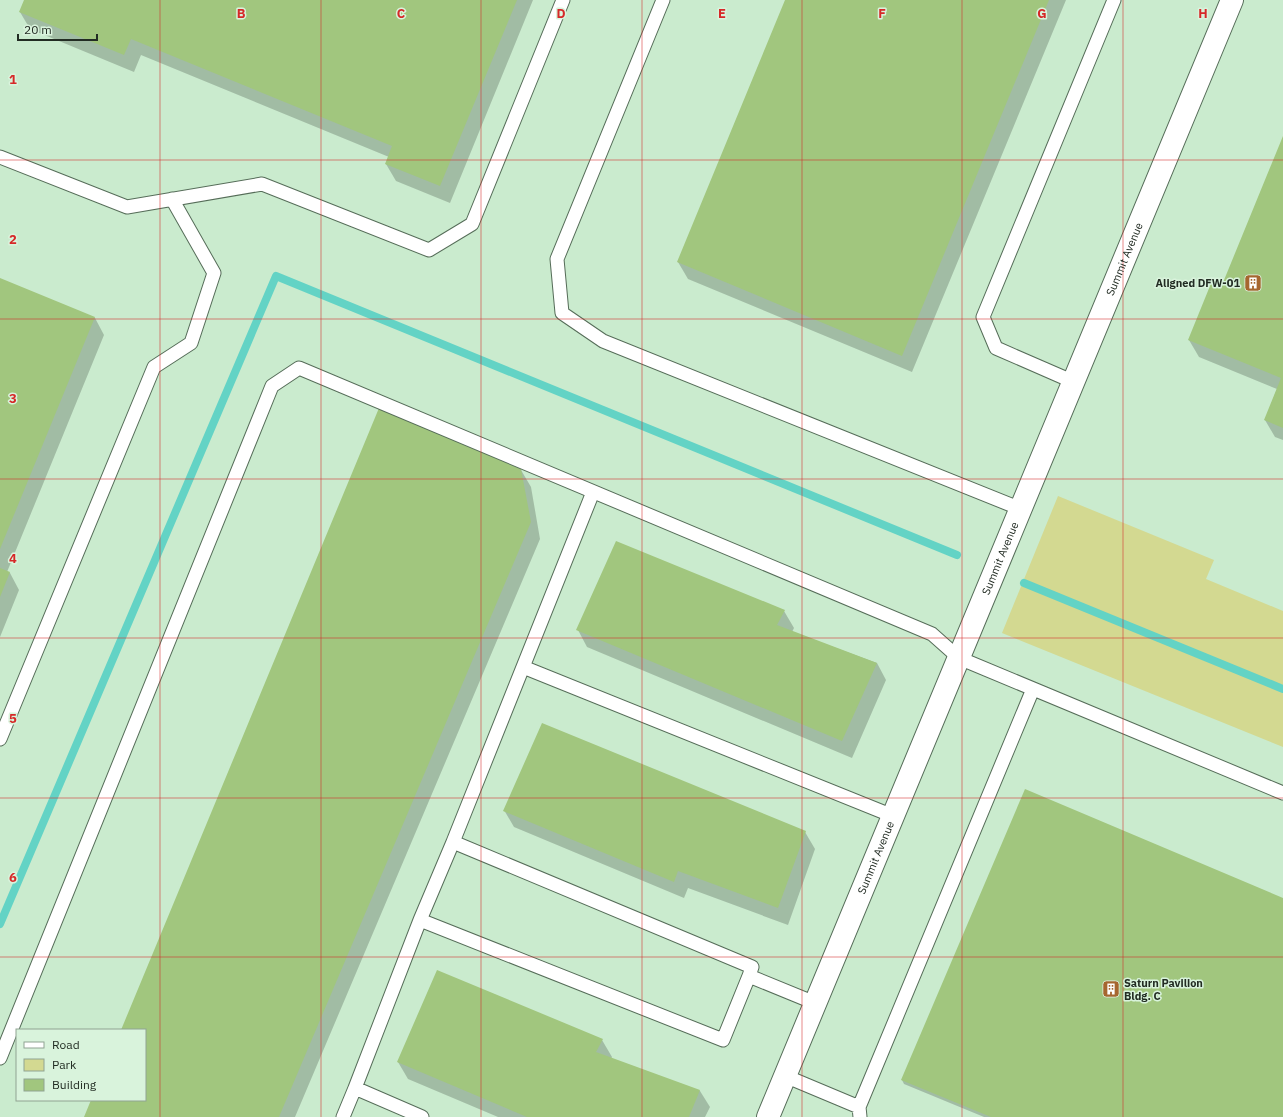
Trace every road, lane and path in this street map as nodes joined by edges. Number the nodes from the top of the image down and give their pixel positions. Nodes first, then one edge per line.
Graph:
1 (563, 0) edge
2 (662, 0) edge
3 (1114, 0) edge
4 (1232, 0) edge
5 (0, 157) edge
6 (172, 199) junction
7 (1074, 382) junction
8 (593, 492) junction
9 (1021, 509) junction
10 (959, 658) junction
11 (523, 667) junction
12 (1033, 690) junction
13 (0, 739) edge
14 (1283, 793) edge
15 (893, 816) junction
16 (453, 842) junction
17 (420, 920) junction
18 (749, 976) junction
19 (815, 1003) junction
20 (0, 1058) edge
21 (785, 1076) junction
22 (355, 1088) junction
23 (859, 1112) edge
24 (343, 1117) edge
25 (422, 1117) edge
26 (768, 1117) edge

1 - 6 lane
2 - 9 lane
3 - 7 lane
4 - 7 street, Summit Avenue
5 - 6 lane
6 - 13 lane
7 - 9 street, Summit Avenue
8 - 10 lane
8 - 11 lane
8 - 20 lane
9 - 10 street, Summit Avenue
10 - 12 lane
10 - 15 street, Summit Avenue
11 - 15 lane
11 - 16 lane
12 - 14 lane
12 - 23 lane
15 - 19 street, Summit Avenue
16 - 17 lane
16 - 18 lane
17 - 18 lane
17 - 22 lane
18 - 19 lane
19 - 21 street, Summit Avenue
21 - 23 lane
21 - 26 street, Summit Avenue
22 - 24 lane
22 - 25 lane

